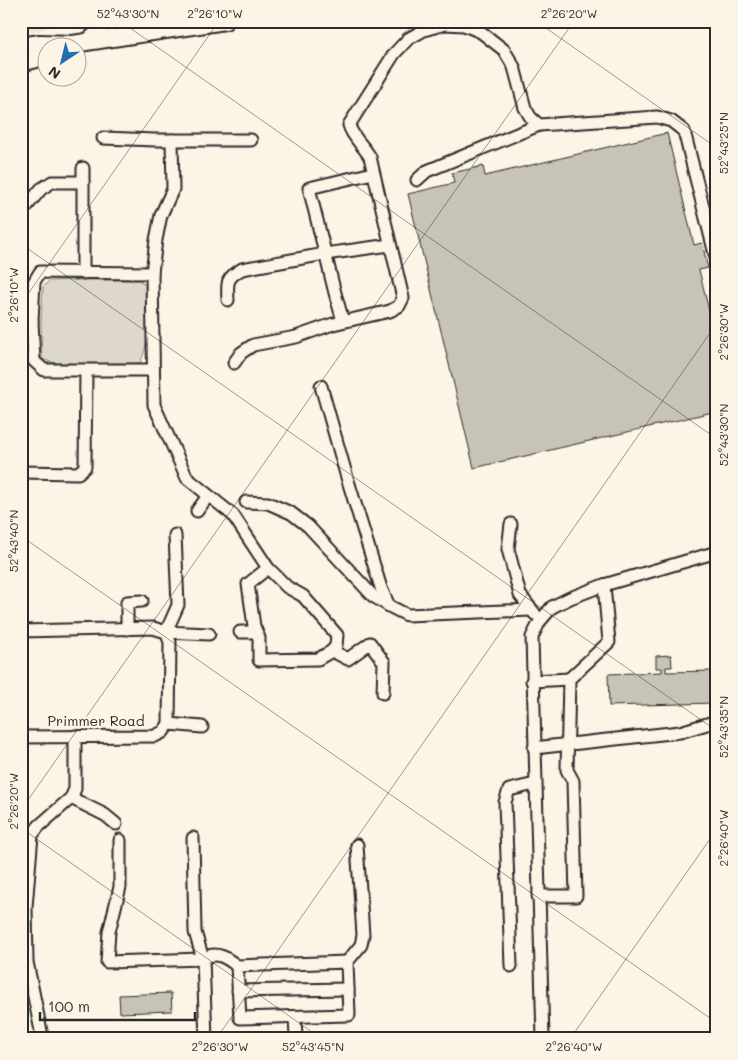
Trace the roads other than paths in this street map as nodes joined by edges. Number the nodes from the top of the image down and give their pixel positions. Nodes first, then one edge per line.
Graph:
1 (109, 21) edge
2 (225, 21) edge
3 (84, 38) edge
4 (38, 43) edge
5 (88, 43) edge
6 (21, 46) edge
7 (38, 59) edge
8 (21, 63) edge
9 (539, 124) junction
10 (103, 138) dead end
11 (172, 140) junction
12 (251, 140) dead end
13 (83, 168) dead end
14 (373, 173) junction
15 (417, 180) dead end
16 (83, 182) junction
17 (21, 213) edge
18 (390, 245) junction
19 (325, 254) junction
20 (717, 262) edge
21 (83, 273) junction
22 (152, 273) junction
23 (228, 300) dead end
24 (27, 321) edge
25 (343, 321) junction
26 (234, 363) dead end
27 (86, 370) junction
28 (153, 370) junction
29 (321, 386) dead end
30 (21, 472) edge
31 (208, 496) junction
32 (246, 502) dead end
33 (197, 511) dead end
34 (511, 524) dead end
35 (175, 536) dead end
36 (717, 552) edge
37 (268, 568) junction
38 (604, 585) junction
39 (142, 601) dead end
40 (389, 606) junction
41 (532, 610) junction
42 (540, 621) junction
43 (127, 629) junction
44 (21, 631) edge
45 (166, 632) junction
46 (240, 632) dead end
47 (256, 632) junction
48 (208, 634) dead end
49 (332, 651) junction
50 (570, 679) junction
51 (532, 682) junction
52 (383, 693) dead end
53 (717, 721) edge
54 (169, 724) junction
55 (202, 727) dead end
56 (75, 736) junction
57 (21, 737) edge
58 (567, 745) junction
59 (534, 748) junction
60 (535, 784) junction
61 (71, 798) junction
62 (116, 824) dead end
63 (193, 838) dead end
64 (120, 840) dead end
65 (357, 845) dead end
66 (538, 896) junction
67 (203, 959) junction
68 (347, 962) junction
69 (237, 966) junction
70 (510, 966) dead end
71 (348, 989) junction
72 (238, 991) junction
73 (295, 1017) junction
74 (42, 1036) dead end
75 (206, 1039) edge
76 (296, 1039) edge
77 (543, 1039) edge

1 - 3 street
2 - 5 highway
4 - 6 highway
7 - 8 highway
9 - 14 street
9 - 15 street
9 - 20 street
10 - 11 street
11 - 12 street
11 - 22 street
13 - 16 street
14 - 18 street
14 - 19 street
16 - 17 street
16 - 21 street
18 - 19 street
18 - 25 street
19 - 23 street
19 - 25 street
21 - 22 street
21 - 24 street
22 - 28 street
24 - 27 street
25 - 26 street
27 - 28 street
27 - 30 street
28 - 31 street
29 - 40 street
31 - 33 street
31 - 37 street
32 - 40 street
34 - 41 street
35 - 45 street
36 - 38 street
37 - 47 street
37 - 49 street
38 - 42 street
38 - 50 street
39 - 43 street
40 - 41 street
41 - 42 street
42 - 51 street
43 - 44 street
43 - 45 street
45 - 48 street
45 - 54 street
46 - 47 street
47 - 49 street
49 - 52 street
50 - 51 street
50 - 58 street
51 - 59 street
53 - 58 street
54 - 55 street
54 - 56 street, Primmer Road
56 - 57 street, Primmer Road
56 - 61 street
58 - 59 street
58 - 66 street
59 - 60 street
60 - 66 street
60 - 70 street
61 - 62 street
61 - 74 street
63 - 67 street
64 - 67 street
65 - 68 street
66 - 77 street
67 - 69 street
67 - 75 street
68 - 69 street
68 - 71 street
69 - 72 street
71 - 72 street
71 - 73 street
72 - 73 street
73 - 76 street

